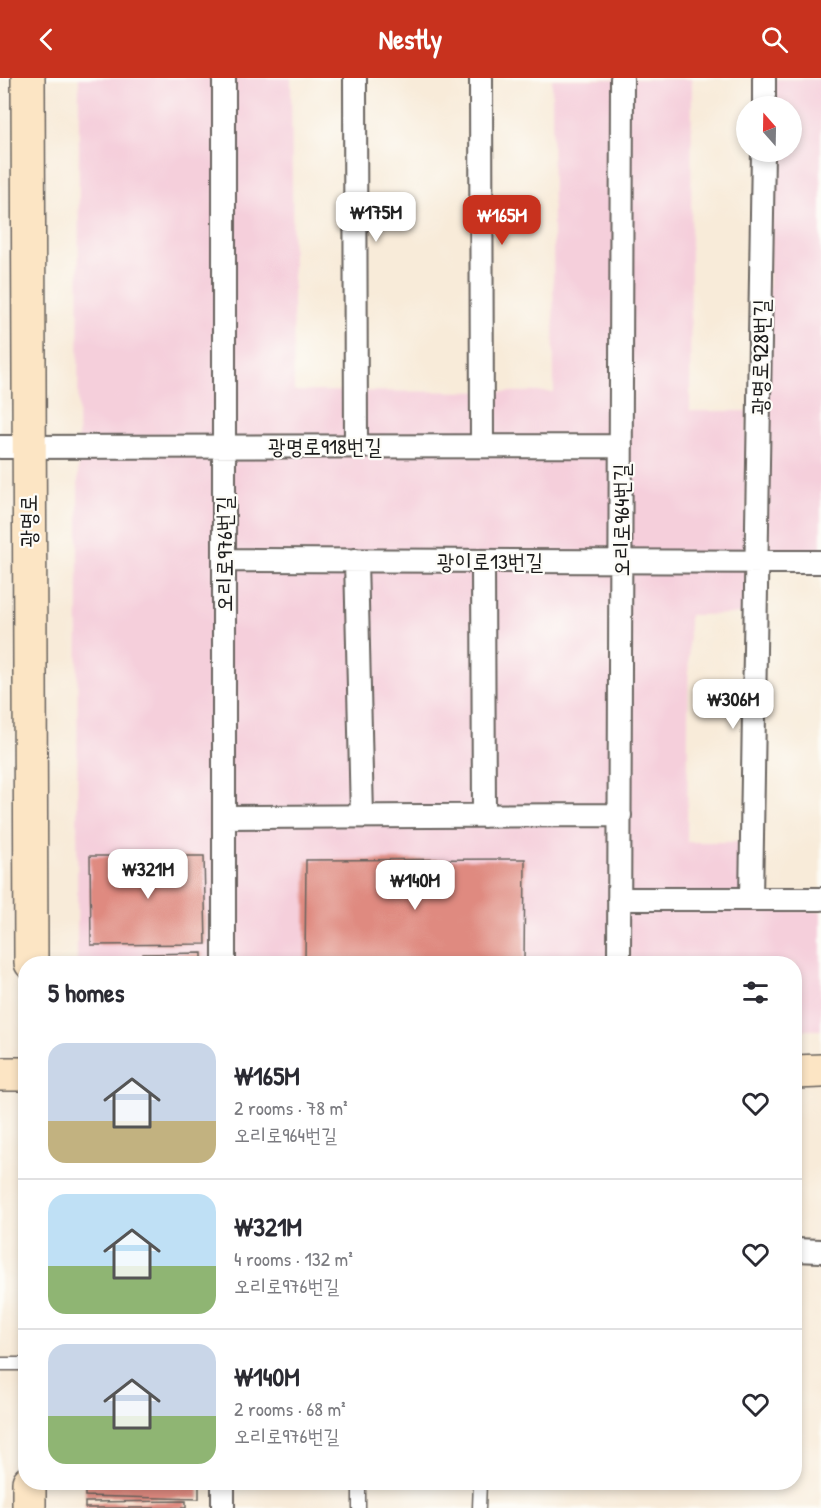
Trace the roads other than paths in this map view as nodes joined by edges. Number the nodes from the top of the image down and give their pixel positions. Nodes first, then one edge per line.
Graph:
1 (28, 78) edge
2 (224, 78) edge
3 (355, 78) edge
4 (481, 78) edge
5 (622, 78) edge
6 (764, 78) edge
7 (764, 96) edge
8 (763, 162) edge
9 (356, 446) junction
10 (482, 446) junction
11 (621, 446) junction
12 (14, 447) edge
13 (224, 447) junction
14 (224, 560) junction
15 (356, 560) junction
16 (483, 561) junction
17 (621, 562) junction
18 (756, 562) junction
19 (821, 562) edge
20 (620, 815) junction
21 (362, 816) junction
22 (484, 816) junction
23 (224, 817) junction
24 (619, 898) junction
25 (751, 899) junction
26 (821, 899) edge
27 (31, 956) edge
28 (224, 956) edge
29 (619, 956) edge
30 (821, 1071) edge
31 (802, 1072) edge
32 (0, 1074) edge
33 (18, 1074) edge
34 (802, 1250) edge
35 (821, 1251) edge
36 (0, 1364) edge
37 (18, 1364) edge
38 (29, 1490) edge
39 (224, 1490) edge
40 (359, 1490) edge
41 (480, 1490) edge
42 (29, 1508) edge
43 (224, 1508) edge
44 (359, 1508) edge
45 (479, 1508) edge

1 - 12 main road, 광명로
2 - 13 street, 오리로976번길
3 - 9 street
4 - 10 street
5 - 11 street, 오리로964번길
6 - 7 street
8 - 18 street, 광명로928번길
9 - 10 street, 광명로918번길
9 - 13 street, 광명로918번길
10 - 11 street, 광명로918번길
11 - 17 street, 오리로964번길
12 - 13 street, 광명로918번길
12 - 27 main road, 광명로
13 - 14 street, 오리로976번길
14 - 15 street, 광이로13번길
14 - 23 street, 오리로976번길
15 - 16 street, 광이로13번길
15 - 21 street
16 - 17 street, 광이로13번길
16 - 22 street
17 - 18 street, 광이로13번길
17 - 20 street, 오리로964번길
18 - 19 street, 광이로13번길
18 - 25 street
20 - 22 street
20 - 24 street, 오리로964번길
21 - 22 street
21 - 23 street
23 - 28 street, 오리로976번길
24 - 25 street
24 - 29 street, 오리로964번길
25 - 26 street
30 - 31 main road
32 - 33 main road
34 - 35 street
36 - 37 lane
38 - 42 main road
39 - 43 street
40 - 44 lane
41 - 45 lane

